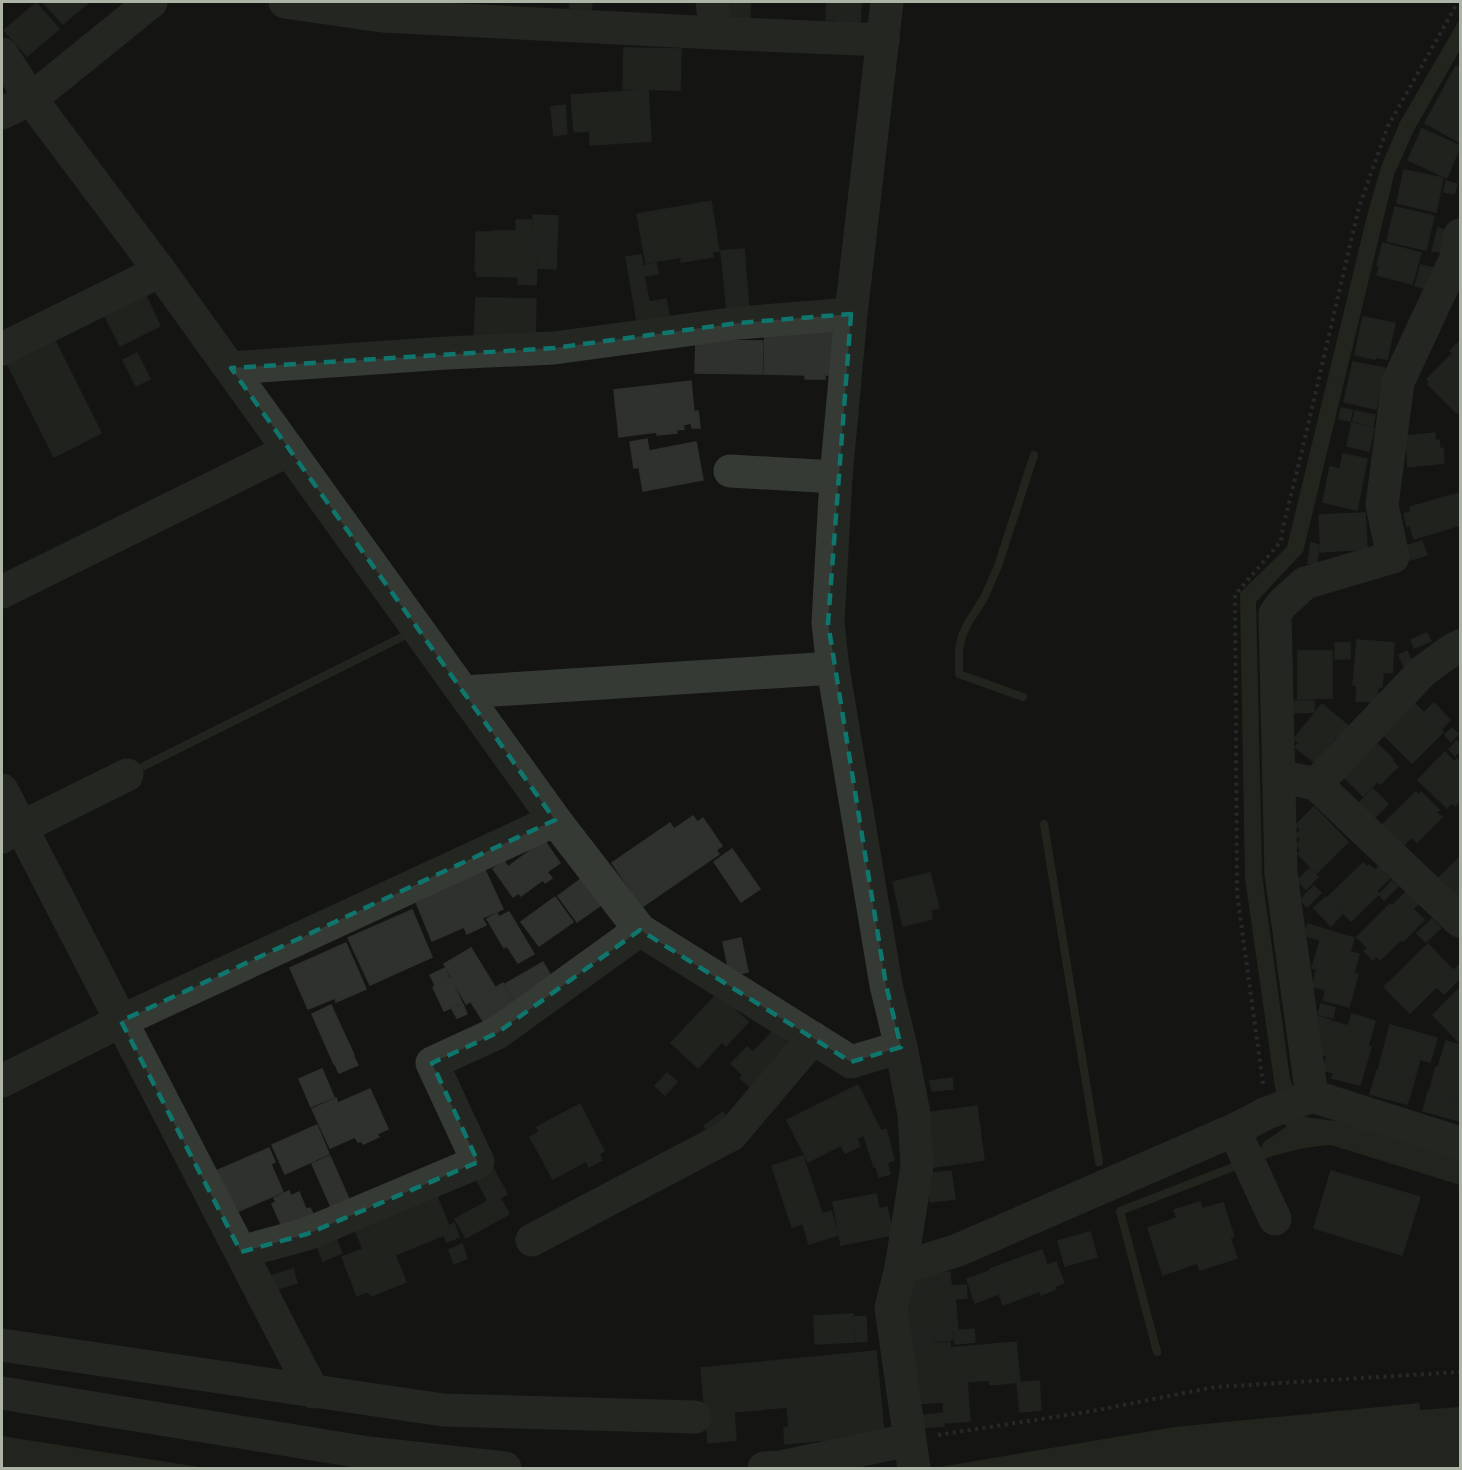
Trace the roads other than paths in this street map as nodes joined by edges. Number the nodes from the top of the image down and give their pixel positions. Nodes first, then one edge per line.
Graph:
1 (151, 2) edge
2 (285, 2) edge
3 (712, 2) edge
4 (887, 2) edge
5 (716, 33) junction
6 (883, 40) junction
7 (2, 54) edge
8 (31, 99) junction
9 (2, 113) edge
10 (1461, 235) edge
11 (160, 271) junction
12 (850, 314) junction
13 (2, 350) edge
14 (231, 368) junction
15 (289, 450) junction
16 (730, 471) dead end
17 (836, 477) junction
18 (2, 592) edge
19 (1461, 646) edge
20 (833, 668) junction
21 (464, 692) junction
22 (127, 775) dead end
23 (1279, 776) junction
24 (1316, 784) junction
25 (2, 790) edge
26 (555, 820) junction
27 (11, 832) edge
28 (1461, 921) edge
29 (640, 930) junction
30 (121, 1021) junction
31 (813, 1038) junction
32 (901, 1047) junction
33 (2, 1081) edge
34 (1297, 1102) junction
35 (1234, 1130) junction
36 (1461, 1143) edge
37 (1275, 1219) dead end
38 (532, 1240) dead end
39 (241, 1252) junction
40 (901, 1268) junction
41 (2, 1345) edge
42 (313, 1392) junction
43 (2, 1393) edge
44 (695, 1417) dead end
45 (912, 1456) edge
46 (505, 1468) edge
47 (764, 1468) edge

1 - 8 street
2 - 5 street
3 - 5 street
4 - 6 street
5 - 6 street
6 - 12 street
7 - 8 street
8 - 9 street
8 - 11 street
10 - 23 street
11 - 13 street
11 - 14 street
12 - 14 street
12 - 17 street
14 - 15 street
15 - 18 street
15 - 21 street
16 - 17 street
17 - 20 street
19 - 24 street
20 - 21 street
20 - 32 street
21 - 26 street
22 - 27 street
23 - 24 street
23 - 34 street
24 - 28 street
25 - 27 street
26 - 29 street
26 - 30 street
27 - 30 street
29 - 31 street
29 - 39 street
30 - 33 street
30 - 39 street
31 - 32 street
31 - 38 street
32 - 40 street
34 - 35 street
34 - 36 street
35 - 37 street
35 - 40 street
39 - 42 street
40 - 45 street
41 - 42 street
42 - 44 street
43 - 46 street
45 - 47 street

